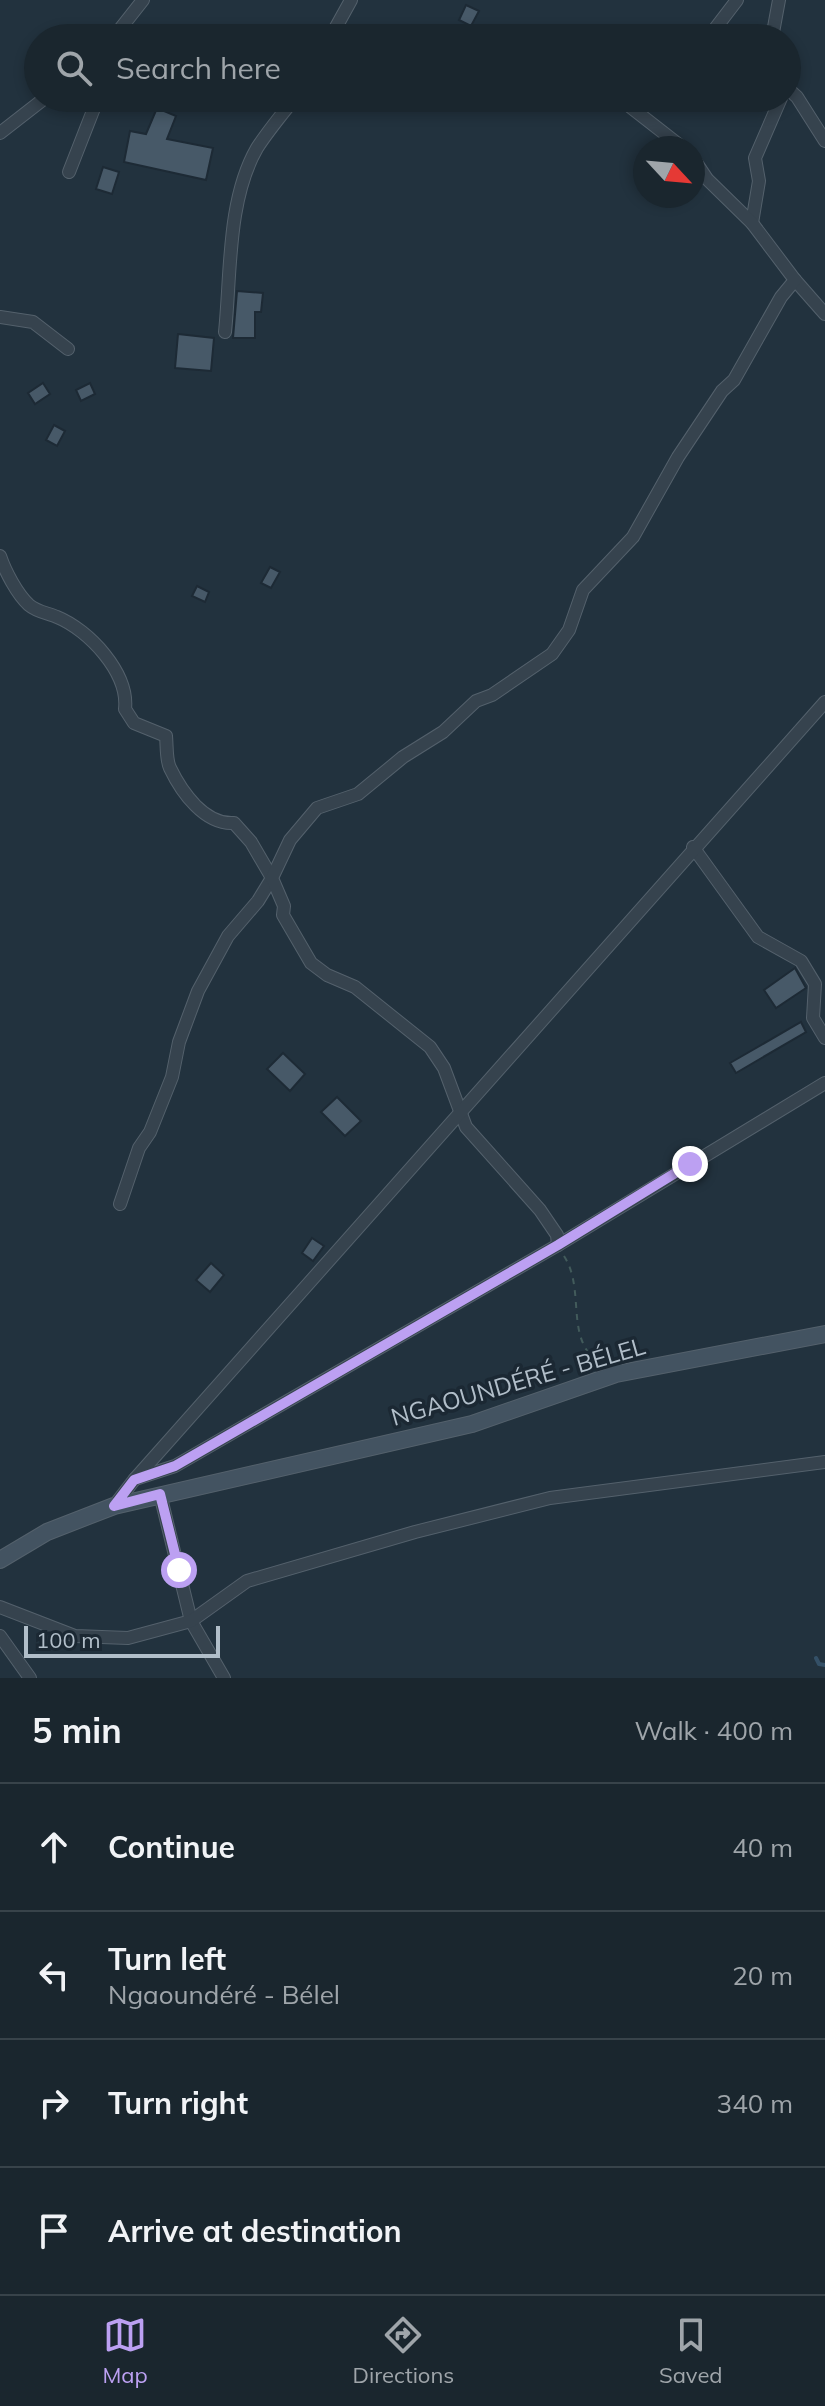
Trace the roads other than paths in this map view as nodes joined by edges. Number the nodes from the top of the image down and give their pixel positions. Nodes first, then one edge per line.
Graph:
1 (143, 0) edge
2 (737, 0) edge
3 (779, 0) edge
4 (346, 2) edge
5 (129, 18) junction
6 (124, 24) edge
7 (127, 24) edge
8 (336, 24) edge
9 (719, 24) edge
10 (775, 24) edge
11 (801, 104) edge
12 (27, 112) edge
13 (93, 112) edge
14 (284, 112) edge
15 (637, 112) edge
16 (775, 112) edge
17 (0, 133) edge
18 (668, 136) edge
19 (825, 141) edge
20 (69, 172) dead end
21 (705, 176) edge
22 (752, 223) junction
23 (795, 280) junction
24 (825, 314) edge
25 (0, 317) edge
26 (225, 332) dead end
27 (68, 349) dead end
28 (0, 556) edge
29 (825, 702) edge
30 (693, 847) junction
31 (272, 878) junction
32 (825, 1038) edge
33 (825, 1083) edge
34 (459, 1112) junction
35 (120, 1204) dead end
36 (558, 1245) junction
37 (825, 1334) edge
38 (825, 1462) edge
39 (134, 1480) junction
40 (160, 1494) junction
41 (114, 1506) junction
42 (0, 1560) edge
43 (0, 1607) edge
44 (191, 1621) junction
45 (0, 1636) edge
46 (30, 1678) edge
47 (224, 1678) edge

1 - 5 street
2 - 9 street
3 - 10 street
4 - 8 street
5 - 6 street
5 - 7 street
11 - 19 street
12 - 17 street
13 - 20 street
14 - 26 street
15 - 18 street
16 - 22 street
21 - 22 street
22 - 23 street
23 - 24 street
23 - 31 street
25 - 27 street
28 - 31 street
29 - 30 street
30 - 32 street
30 - 34 street
31 - 34 street
31 - 35 street
33 - 36 street
34 - 36 street
34 - 39 street
36 - 39 street
37 - 40 main road, NGAOUNDÉRÉ - BÉLEL
38 - 44 street
39 - 41 street
40 - 41 main road, NGAOUNDÉRÉ - BÉLEL
40 - 44 street
41 - 42 main road, NGAOUNDÉRÉ - BÉLEL
43 - 44 street
44 - 47 street
45 - 46 street

